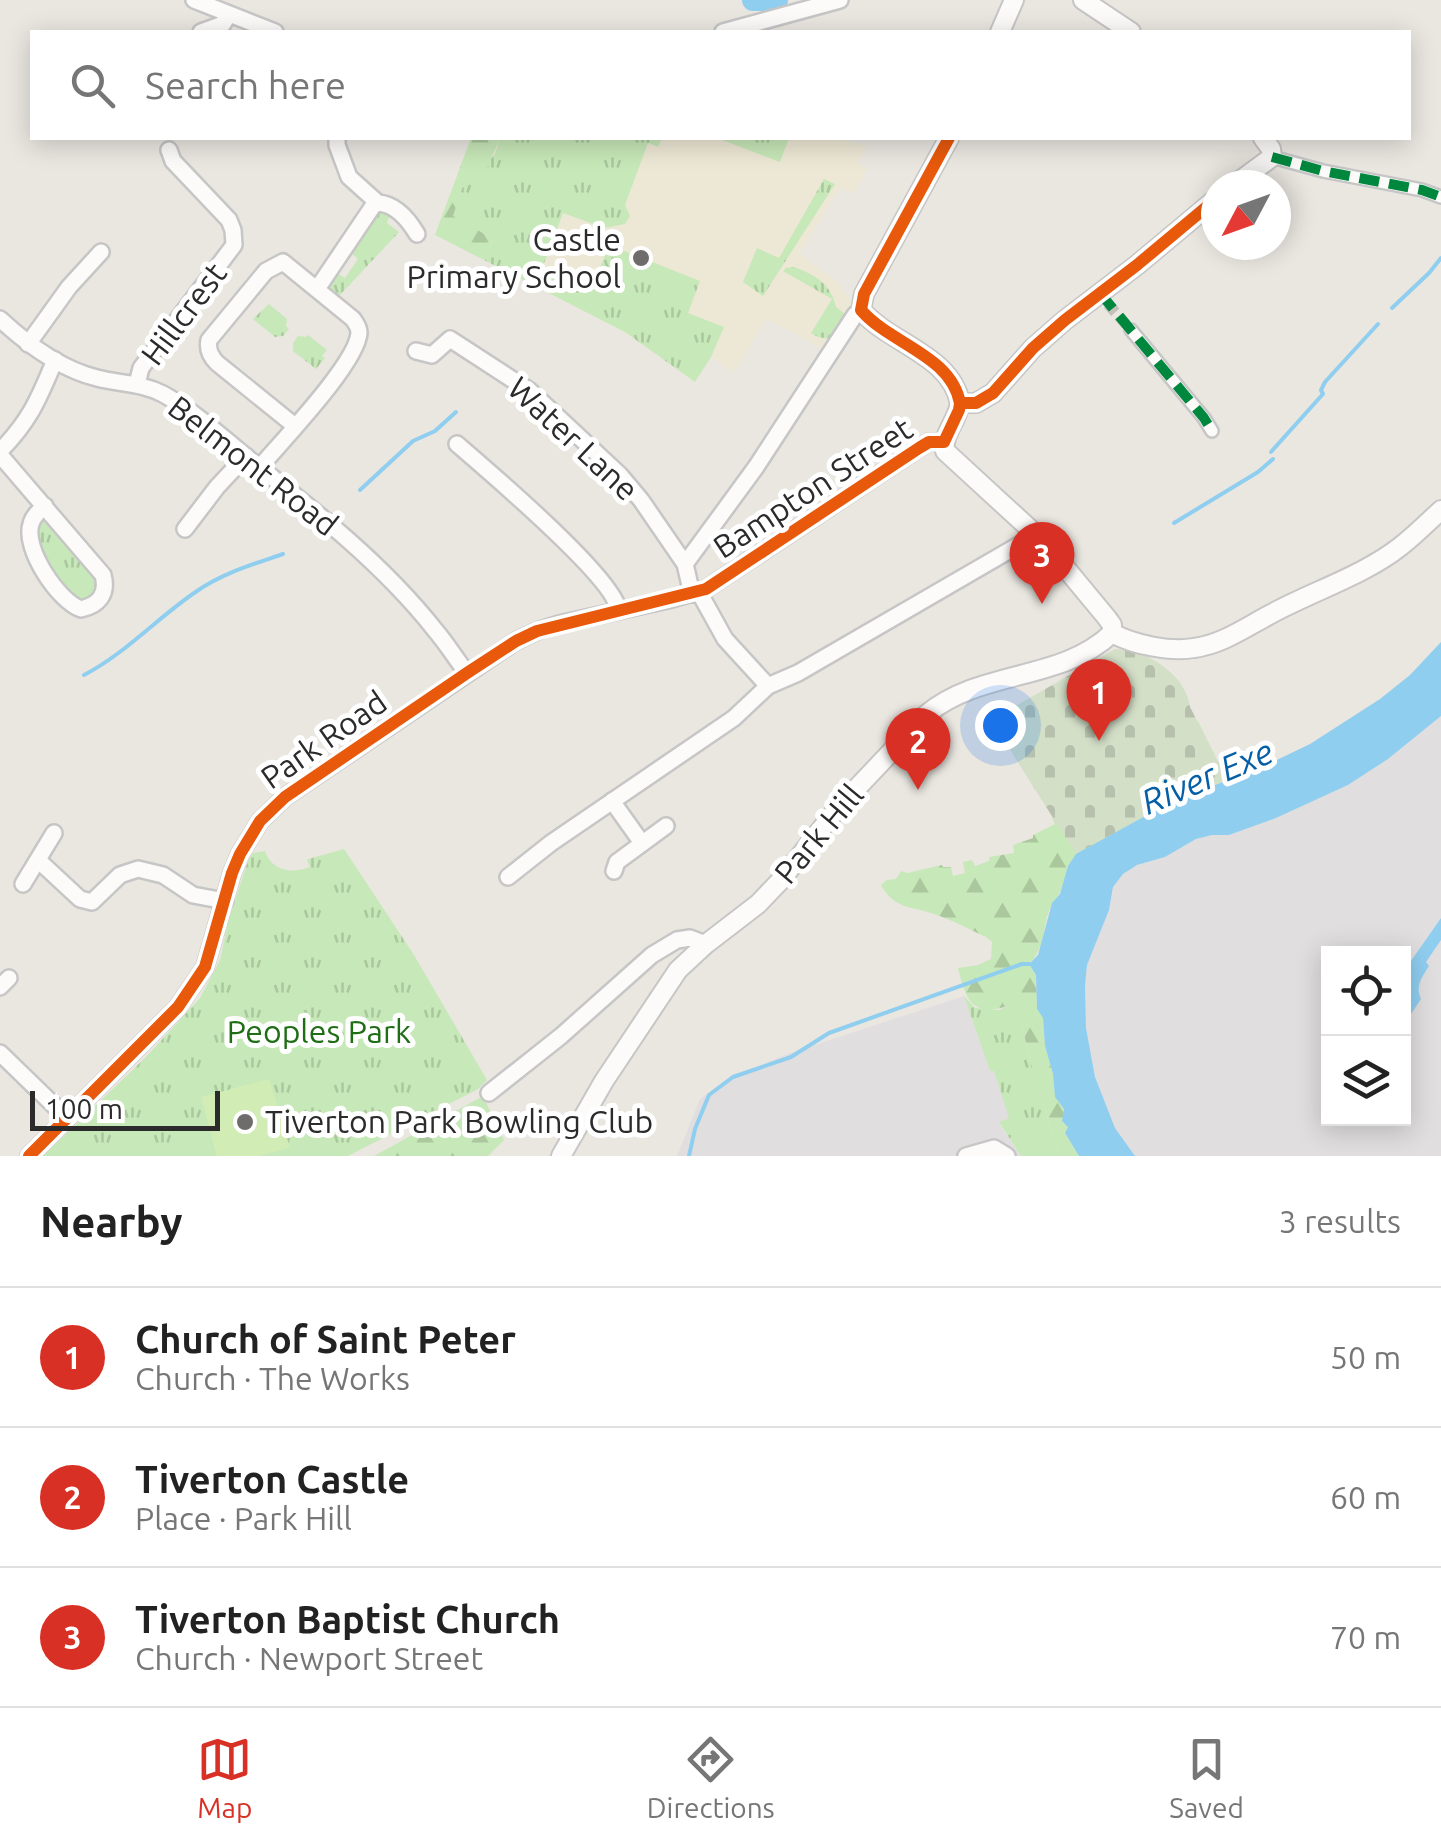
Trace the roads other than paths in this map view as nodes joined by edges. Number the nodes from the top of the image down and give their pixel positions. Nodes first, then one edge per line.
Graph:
1 (194, 0) edge
2 (840, 0) edge
3 (1014, 0) edge
4 (1083, 0) edge
5 (228, 15) junction
6 (206, 30) edge
7 (269, 30) edge
8 (730, 30) edge
9 (1001, 30) edge
10 (1128, 30) edge
11 (338, 140) edge
12 (948, 140) edge
13 (1264, 140) edge
14 (169, 150) dead end
15 (1272, 157) junction
16 (1254, 170) edge
17 (1441, 197) edge
18 (378, 203) junction
19 (1201, 212) edge
20 (417, 234) dead end
21 (100, 252) dead end
22 (317, 289) junction
23 (861, 310) junction
24 (0, 319) edge
25 (1130, 330) tunnel mouth
26 (28, 344) junction
27 (416, 351) dead end
28 (55, 360) junction
29 (138, 384) junction
30 (960, 403) junction
31 (295, 426) junction
32 (1212, 431) dead end
33 (944, 442) junction
34 (457, 444) dead end
35 (0, 453) edge
36 (246, 456) junction
37 (260, 467) junction
38 (45, 506) junction
39 (1441, 510) edge
40 (185, 529) dead end
41 (1031, 531) junction
42 (685, 564) junction
43 (695, 593) junction
44 (618, 609) junction
45 (1112, 633) junction
46 (467, 673) junction
47 (768, 686) junction
48 (612, 802) junction
49 (666, 826) dead end
50 (54, 834) dead end
51 (642, 843) junction
52 (38, 860) junction
53 (614, 870) dead end
54 (508, 877) dead end
55 (23, 884) dead end
56 (225, 901) junction
57 (706, 944) junction
58 (0, 1053) edge
59 (489, 1093) dead end
60 (67, 1118) junction
61 (29, 1156) edge
62 (562, 1156) edge
63 (966, 1156) edge
64 (1007, 1156) edge

1 - 5 street
2 - 8 street
3 - 9 street
4 - 10 street
5 - 6 street
5 - 7 street
11 - 18 street
12 - 23 street
13 - 15 street
14 - 29 street, Hillcrest
15 - 16 street
15 - 17 street
18 - 20 street
18 - 22 street
19 - 30 street
21 - 26 street
22 - 31 street
22 - 31 street
23 - 30 street
23 - 42 street
24 - 26 street, Belmont Road
25 - 32 street
26 - 28 street, Belmont Road
27 - 42 street, Water Lane
28 - 29 street, Belmont Road
28 - 35 street
29 - 36 street, Belmont Road
30 - 33 street, Bampton Street
31 - 37 street
33 - 41 street
33 - 43 street, Bampton Street
34 - 44 street
35 - 38 street
36 - 37 street, Belmont Road
36 - 40 street
37 - 46 street, Belmont Road
38 - 38 street
39 - 45 street
41 - 45 street
41 - 47 street
42 - 43 street, Water Lane
43 - 44 street, Park Road
43 - 47 street, Water Lane
44 - 46 street, Park Road
45 - 57 street, Park Hill
46 - 56 street, Park Road
47 - 48 street
48 - 51 street
48 - 54 street
49 - 51 street
50 - 52 street
51 - 53 street
52 - 55 street
52 - 56 street
56 - 60 street, Park Road
57 - 59 street, Park Hill
57 - 62 street, Park Hill
58 - 60 street
60 - 61 street, Park Road
63 - 64 street

